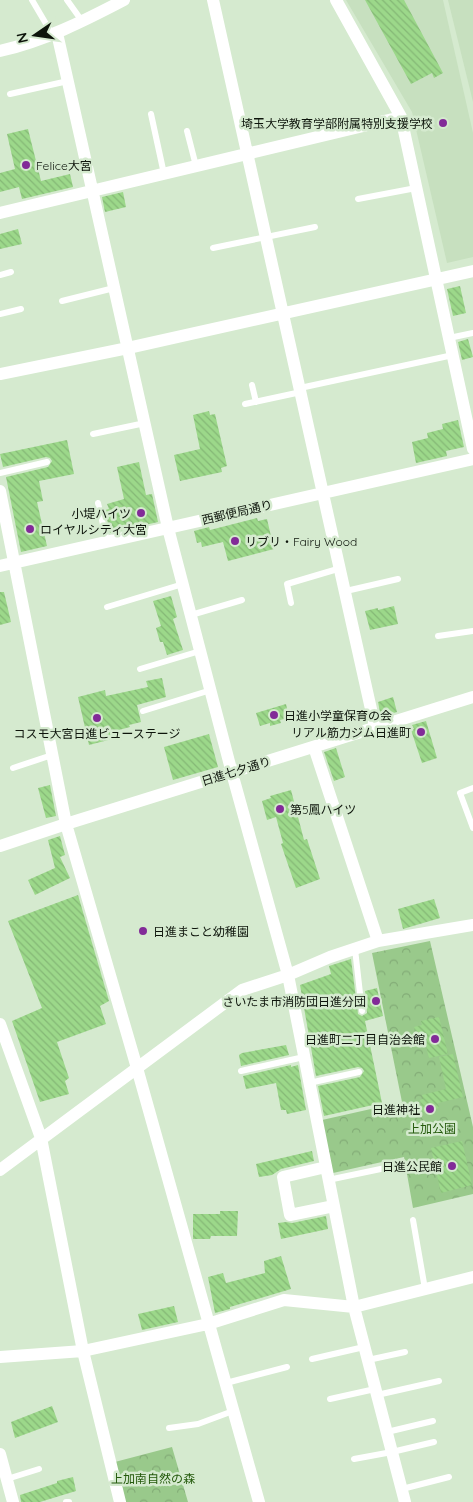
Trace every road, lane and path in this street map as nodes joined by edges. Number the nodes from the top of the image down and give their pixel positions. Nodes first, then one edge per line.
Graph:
1 (32, 0) edge
2 (67, 0) edge
3 (124, 0) edge
4 (213, 0) edge
5 (336, 0) edge
6 (82, 21) junction
7 (54, 34) junction
8 (0, 50) edge
9 (68, 81) junction
10 (10, 94) dead end
11 (151, 114) dead end
12 (401, 117) junction
13 (187, 131) dead end
14 (247, 154) junction
15 (196, 166) junction
16 (164, 174) junction
17 (416, 188) junction
18 (92, 191) junction
19 (358, 199) dead end
20 (0, 213) edge
21 (315, 227) dead end
22 (266, 237) junction
23 (213, 248) dead end
24 (473, 271) edge
25 (11, 272) dead end
26 (0, 275) edge
27 (436, 280) junction
28 (114, 288) junction
29 (62, 301) dead end
30 (22, 310) dead end
31 (0, 314) edge
32 (284, 314) junction
33 (473, 333) edge
34 (449, 338) junction
35 (128, 348) junction
36 (452, 355) junction
37 (0, 374) edge
38 (252, 385) dead end
39 (301, 390) junction
40 (256, 402) junction
41 (245, 404) dead end
42 (145, 423) junction
43 (93, 434) dead end
44 (473, 449) edge
45 (473, 459) edge
46 (47, 462) dead end
47 (0, 472) edge
48 (0, 491) edge
49 (323, 493) junction
50 (98, 503) dead end
51 (168, 528) junction
52 (107, 542) junction
53 (14, 563) junction
54 (0, 566) edge
55 (341, 568) junction
56 (398, 579) dead end
57 (183, 584) junction
58 (346, 591) junction
59 (242, 600) dead end
60 (291, 604) dead end
61 (107, 607) dead end
62 (191, 615) junction
63 (473, 631) edge
64 (438, 636) dead end
65 (200, 651) junction
66 (140, 669) dead end
67 (211, 690) junction
68 (473, 697) edge
69 (143, 711) dead end
70 (375, 727) junction
71 (314, 747) junction
72 (52, 755) junction
73 (13, 768) dead end
74 (232, 773) junction
75 (473, 788) edge
76 (66, 824) junction
77 (473, 828) edge
78 (0, 846) edge
79 (473, 925) edge
80 (378, 941) junction
81 (354, 949) junction
82 (288, 976) junction
83 (362, 1011) dead end
84 (0, 1024) edge
85 (304, 1057) junction
86 (137, 1068) junction
87 (241, 1071) dead end
88 (359, 1072) dead end
89 (309, 1083) junction
90 (40, 1138) junction
91 (395, 1166) dead end
92 (0, 1170) edge
93 (327, 1173) junction
94 (334, 1206) junction
95 (413, 1220) dead end
96 (473, 1277) edge
97 (425, 1289) junction
98 (354, 1307) junction
99 (208, 1324) junction
100 (364, 1347) junction
101 (83, 1351) junction
102 (405, 1352) dead end
103 (0, 1357) edge
104 (312, 1359) dead end
105 (368, 1360) junction
106 (287, 1367) dead end
107 (439, 1381) dead end
108 (226, 1383) junction
109 (376, 1392) junction
110 (330, 1399) dead end
111 (233, 1411) junction
112 (433, 1421) dead end
113 (169, 1428) dead end
114 (387, 1432) junction
115 (434, 1442) dead end
116 (392, 1452) junction
117 (0, 1454) edge
118 (354, 1459) dead end
119 (38, 1469) dead end
120 (449, 1477) dead end
121 (7, 1479) junction
122 (402, 1489) junction
123 (13, 1502) edge
124 (120, 1502) edge
125 (259, 1502) edge
126 (405, 1502) edge

1 - 7 lane
2 - 6 lane
3 - 6 street
4 - 14 street
5 - 12 street
6 - 7 street
7 - 8 street
7 - 9 street
9 - 10 lane
9 - 18 street
11 - 16 lane
12 - 14 street
12 - 17 street
13 - 15 lane
14 - 15 street
14 - 22 street
15 - 16 street
16 - 18 street
17 - 19 lane
17 - 27 street
18 - 20 street
18 - 28 street
21 - 22 lane
22 - 23 lane
22 - 32 street
24 - 27 street
25 - 26 lane
27 - 32 street
27 - 34 street
28 - 29 lane
28 - 35 street
30 - 31 lane
32 - 35 street
32 - 39 street
33 - 34 lane
34 - 36 street
35 - 37 street
35 - 42 street
36 - 39 lane
36 - 44 street
38 - 40 lane
39 - 40 lane
39 - 49 street
40 - 41 lane
42 - 43 lane
42 - 51 street
45 - 49 street, 西郵便局通り
46 - 47 lane
48 - 53 street
49 - 51 street, 西郵便局通り
49 - 55 street
50 - 52 lane
51 - 52 street, 西郵便局通り
51 - 57 street
52 - 53 street, 西郵便局通り
53 - 54 street, 西郵便局通り
53 - 72 street
55 - 58 street
55 - 60 lane
56 - 58 lane
57 - 61 lane
57 - 62 street
58 - 70 street
59 - 62 lane
62 - 65 street
63 - 64 lane
65 - 66 lane
65 - 67 street
67 - 69 lane
67 - 74 street
68 - 70 street, 日進七夕通り
70 - 71 street, 日進七夕通り
71 - 74 street, 日進七夕通り
71 - 80 street
72 - 73 lane
72 - 76 street
74 - 76 street, 日進七夕通り
74 - 82 street
75 - 77 lane
76 - 78 street, 日進七夕通り
76 - 86 street
79 - 80 street
80 - 81 street
81 - 82 street
81 - 83 lane
82 - 85 street
82 - 86 street
84 - 90 street
85 - 87 lane
85 - 89 street
86 - 90 street
86 - 99 street
88 - 89 lane
89 - 93 street
90 - 92 street
90 - 101 street
91 - 93 lane
93 - 94 street
93 - 94 street
94 - 98 street
95 - 97 lane
96 - 97 street
97 - 98 street
98 - 99 street
98 - 100 street
99 - 101 street
99 - 108 street
100 - 104 lane
100 - 105 street
101 - 103 street
101 - 124 street
102 - 105 lane
105 - 109 street
106 - 108 lane
107 - 109 lane
108 - 111 street
109 - 110 lane
109 - 114 street
111 - 113 lane
111 - 125 street
112 - 114 lane
114 - 116 street
115 - 116 lane
116 - 118 lane
116 - 122 street
117 - 121 street
119 - 121 lane
120 - 122 lane
121 - 123 street
122 - 126 street

